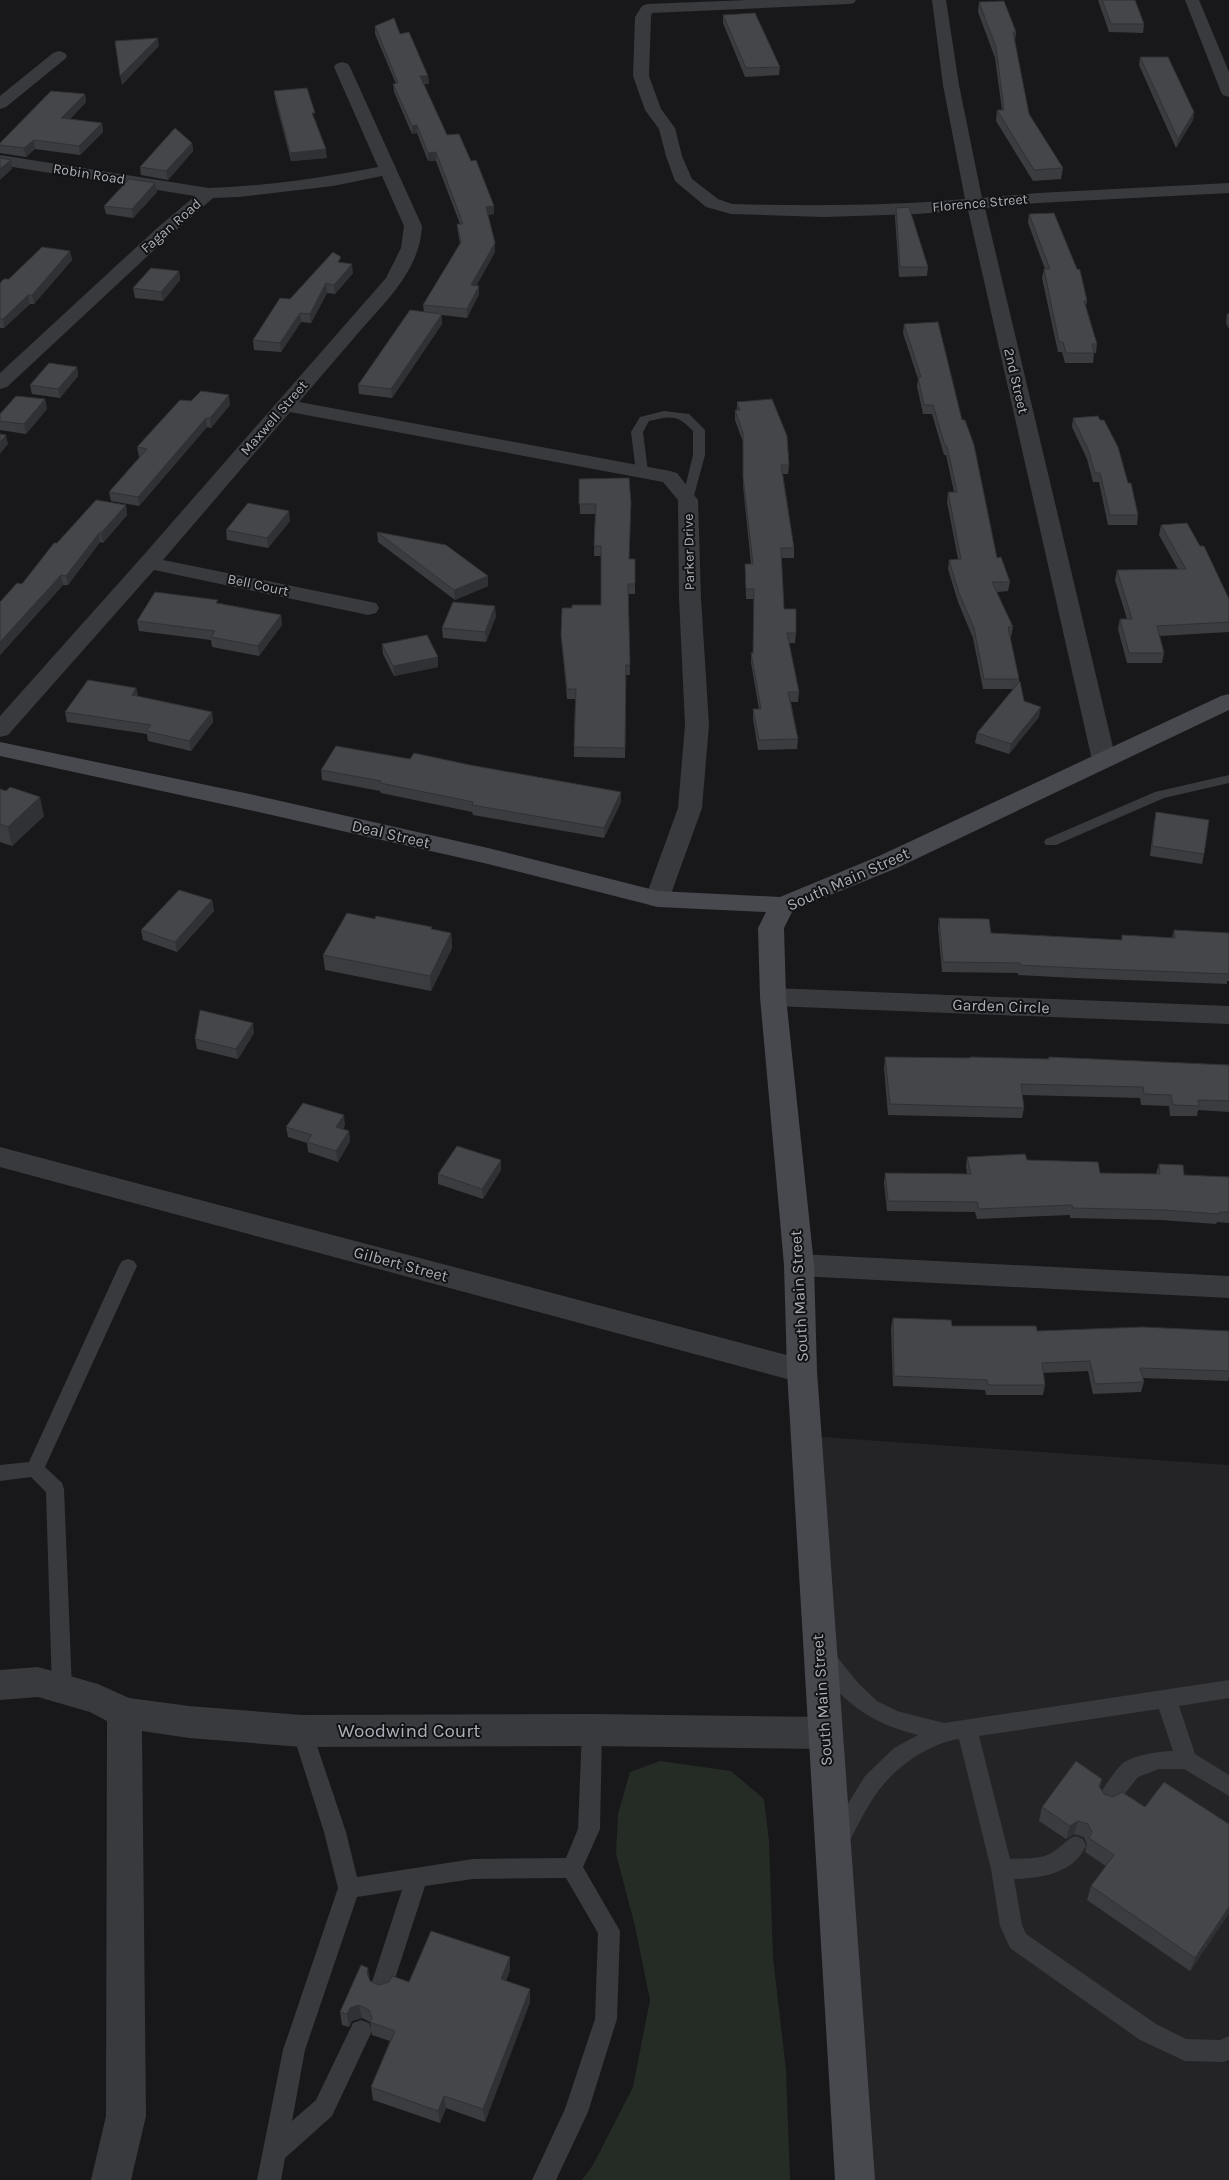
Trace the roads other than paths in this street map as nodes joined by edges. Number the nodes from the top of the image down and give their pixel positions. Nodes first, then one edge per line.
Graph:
1 (849, 0) edge
2 (939, 0) edge
3 (1192, 0) edge
4 (59, 56) dead end
5 (342, 67) dead end
6 (1229, 92) edge
7 (0, 104) edge
8 (0, 160) edge
9 (389, 170) junction
10 (1229, 188) edge
11 (208, 193) junction
12 (975, 204) junction
13 (0, 384) edge
14 (284, 405) junction
15 (642, 472) junction
16 (688, 500) junction
17 (149, 562) junction
18 (368, 608) dead end
19 (1229, 701) edge
20 (0, 730) edge
21 (0, 749) edge
22 (1104, 760) junction
23 (1229, 779) edge
24 (1051, 842) dead end
25 (658, 899) junction
26 (783, 906) junction
27 (774, 997) junction
28 (1229, 1015) edge
29 (0, 1157) edge
30 (800, 1265) junction
31 (128, 1266) dead end
32 (1229, 1287) edge
33 (802, 1372) junction
34 (35, 1469) junction
35 (0, 1473) edge
36 (819, 1648) junction
37 (0, 1685) edge
38 (62, 1689) junction
39 (1229, 1689) edge
40 (1166, 1699) junction
41 (124, 1712) junction
42 (966, 1728) junction
43 (592, 1730) junction
44 (302, 1731) junction
45 (944, 1732) junction
46 (824, 1733) junction
47 (1187, 1760) junction
48 (1229, 1786) edge
49 (1108, 1799) edge
50 (1075, 1846) edge
51 (832, 1848) junction
52 (572, 1868) junction
53 (1002, 1869) junction
54 (417, 1878) junction
55 (349, 1888) junction
56 (382, 1985) edge
57 (361, 2031) dead end
58 (1229, 2048) edge
59 (274, 2152) junction
60 (111, 2180) edge
61 (269, 2180) edge
62 (544, 2180) edge
63 (855, 2180) edge

1 - 12 street, Florence Street
2 - 12 street, 2nd Street
3 - 6 street
4 - 7 street
5 - 9 street, Maxwell Street
8 - 11 street, Robin Road
9 - 11 street, Fagan Road
9 - 14 street, Maxwell Street
10 - 12 street, Florence Street
11 - 13 street, Fagan Road
12 - 22 street, 2nd Street
14 - 15 street, Parker Drive
14 - 17 street, Maxwell Street
15 - 16 street, Parker Drive
15 - 16 lane
16 - 25 street, Parker Drive
17 - 18 street, Bell Court
17 - 20 street, Maxwell Street
19 - 22 street, South Main Street
21 - 25 street, Deal Street
22 - 26 street, South Main Street
23 - 24 lane
25 - 26 street, Deal Street
26 - 27 street, South Main Street
27 - 28 street, Garden Circle
27 - 30 street, South Main Street
29 - 33 street, Gilbert Street
30 - 32 street
30 - 33 street, South Main Street
31 - 34 lane
33 - 36 street, South Main Street
34 - 35 lane
34 - 38 lane
36 - 45 lane
36 - 46 street, South Main Street
37 - 38 street, Woodwind Court
38 - 41 street, Woodwind Court
39 - 40 lane
40 - 42 lane
40 - 47 lane
41 - 44 street, Woodwind Court
41 - 60 street
42 - 45 lane
42 - 53 lane
43 - 44 street, Woodwind Court
43 - 46 street, Woodwind Court
43 - 52 lane
44 - 55 lane
45 - 51 lane
46 - 51 street, South Main Street
47 - 48 lane
47 - 49 lane
50 - 53 lane
51 - 63 street, South Main Street
52 - 54 lane
52 - 62 lane
53 - 58 lane
54 - 55 lane
54 - 56 lane
55 - 59 lane
57 - 59 lane
59 - 61 lane

